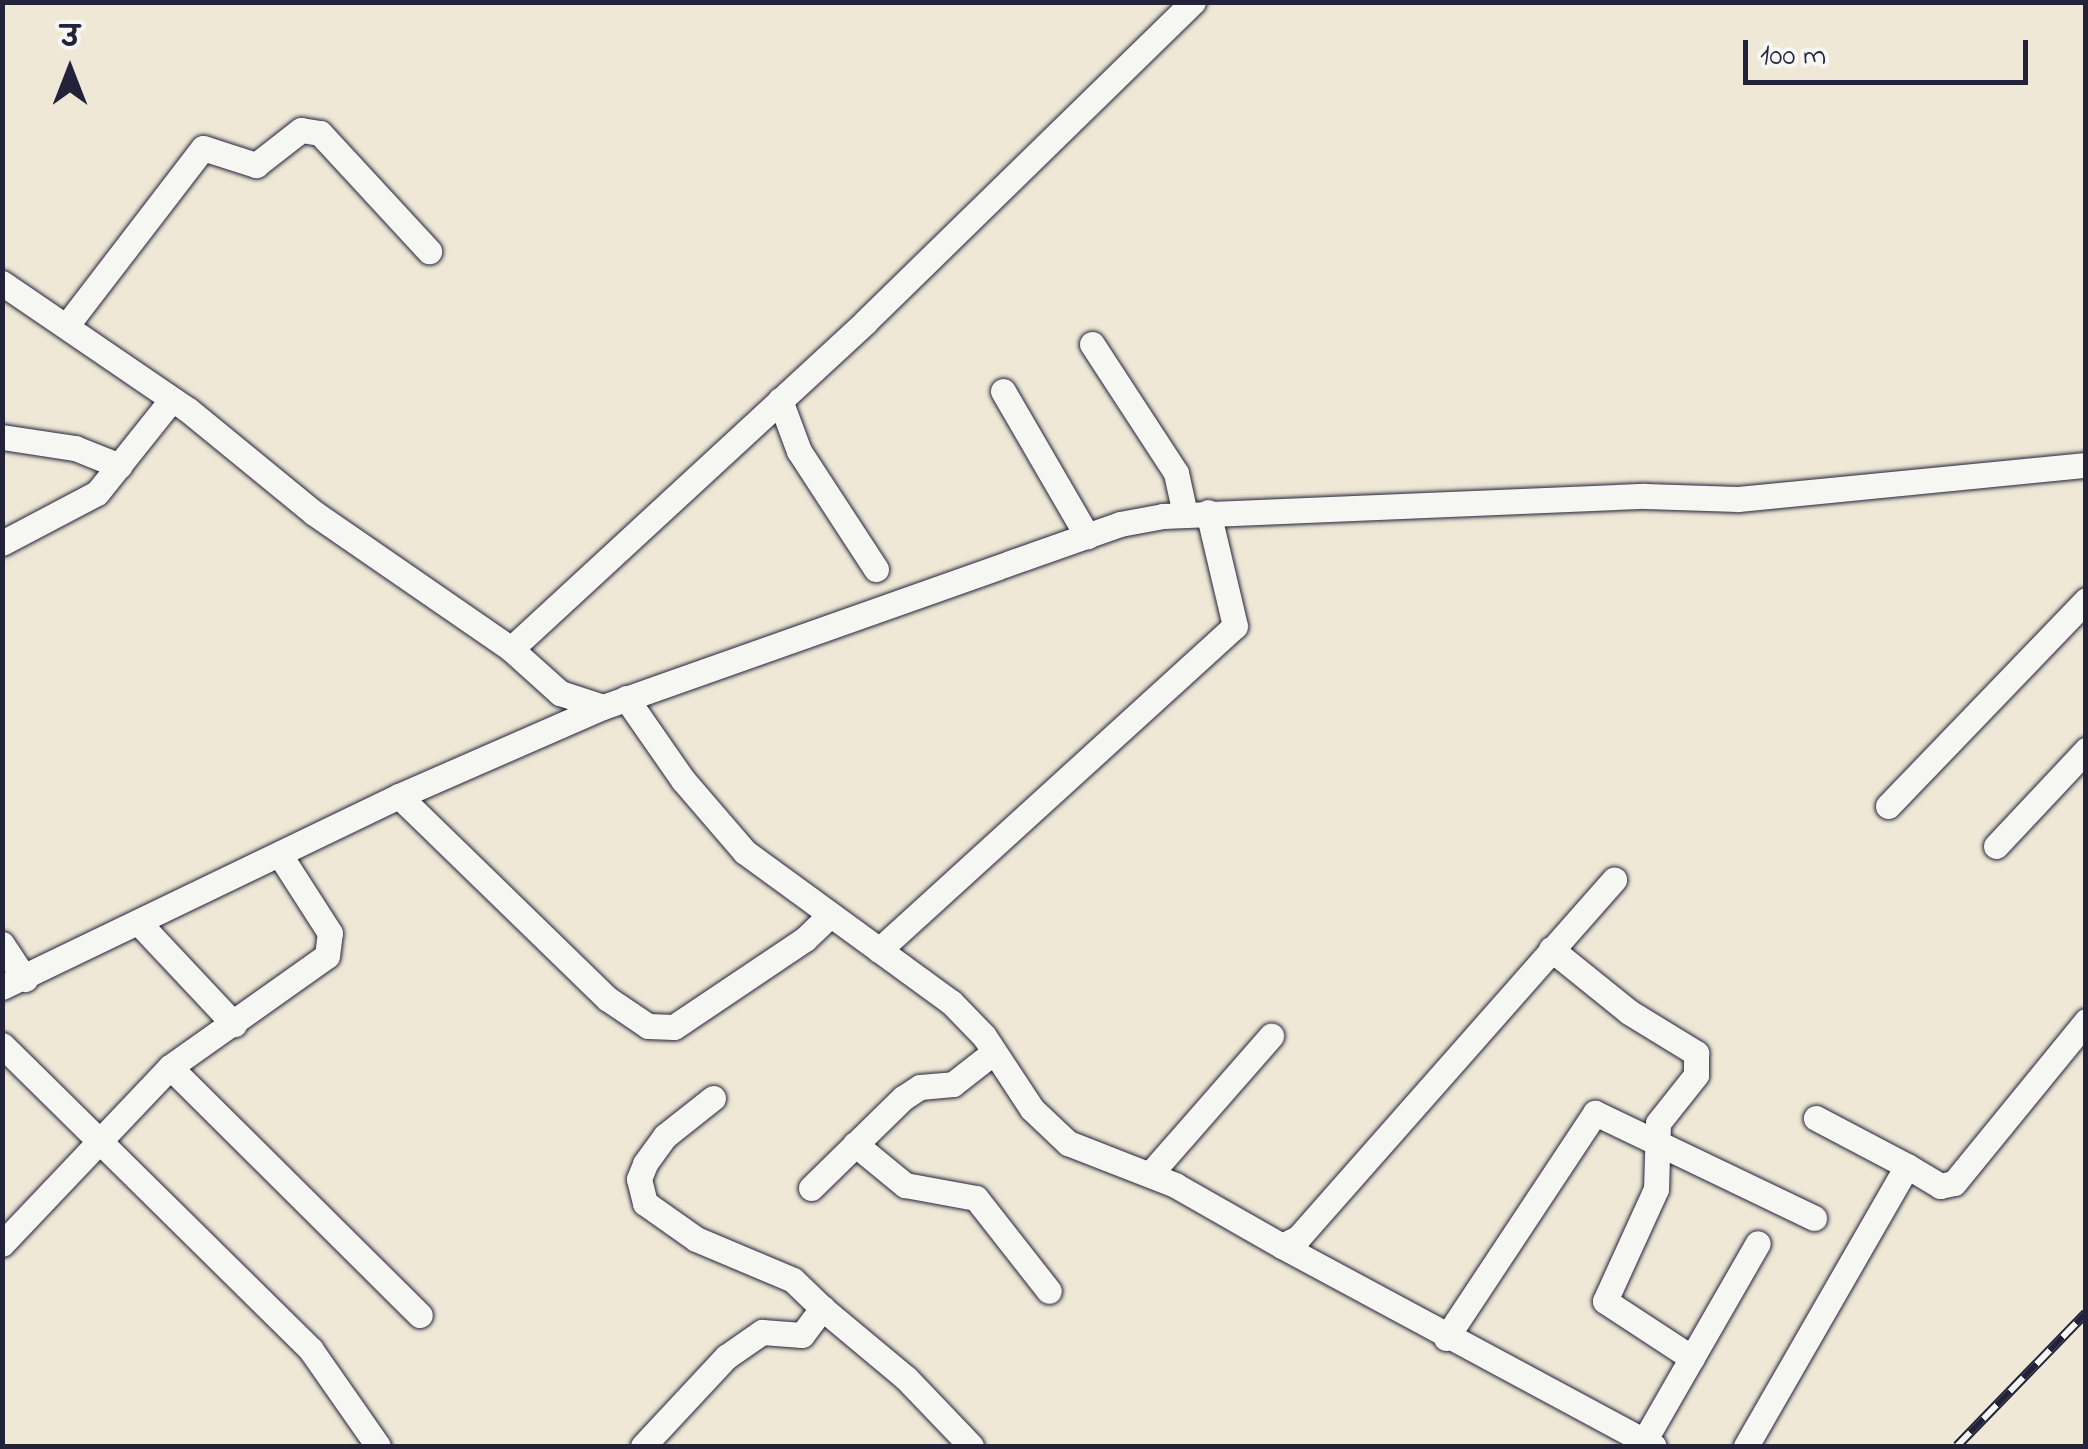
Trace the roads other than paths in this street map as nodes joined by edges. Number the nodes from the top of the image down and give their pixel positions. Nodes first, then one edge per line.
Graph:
1 (1193, 2) edge
2 (428, 251) dead end
3 (2, 282) edge
4 (67, 326) junction
5 (1092, 344) dead end
6 (1003, 391) dead end
7 (172, 399) junction
8 (780, 400) junction
9 (2, 437) edge
10 (2086, 465) edge
11 (120, 466) junction
12 (1197, 513) junction
13 (1087, 536) junction
14 (2, 543) edge
15 (876, 569) dead end
16 (2086, 600) edge
17 (511, 649) junction
18 (615, 702) junction
19 (2086, 750) edge
20 (399, 796) junction
21 (1888, 806) dead end
22 (1996, 846) dead end
23 (280, 855) junction
24 (1614, 880) dead end
25 (830, 915) junction
26 (140, 923) junction
27 (2, 944) edge
28 (1551, 949) junction
29 (879, 950) junction
30 (14, 983) edge
31 (2086, 1022) edge
32 (234, 1024) junction
33 (1271, 1036) dead end
34 (2, 1045) edge
35 (994, 1052) junction
36 (170, 1067) junction
37 (713, 1098) dead end
38 (1816, 1118) dead end
39 (1655, 1137) junction
40 (101, 1138) junction
41 (856, 1144) junction
42 (1907, 1166) junction
43 (1150, 1174) junction
44 (810, 1188) dead end
45 (1814, 1218) dead end
46 (1758, 1243) dead end
47 (2, 1244) edge
48 (1282, 1246) junction
49 (1049, 1291) dead end
50 (822, 1308) junction
51 (420, 1315) dead end
52 (1446, 1338) junction
53 (1692, 1358) junction
54 (1649, 1444) edge
55 (378, 1446) edge
56 (643, 1446) edge
57 (971, 1446) edge
58 (1746, 1446) edge

1 - 8 street
2 - 4 street
3 - 4 street
4 - 7 street
5 - 12 street
6 - 13 street
7 - 11 street
7 - 17 street
8 - 15 street
8 - 17 street
9 - 11 street
10 - 12 street
11 - 14 street
12 - 13 street
12 - 29 street
13 - 18 street
16 - 21 street
17 - 18 street
18 - 20 street
18 - 25 street
19 - 22 street
20 - 23 street
20 - 25 street
23 - 26 street
23 - 32 street
24 - 28 street
25 - 29 street
26 - 30 street
26 - 32 street
27 - 30 street
28 - 39 street
28 - 48 street
29 - 35 street
31 - 42 street
32 - 36 street
33 - 43 street
34 - 40 street
35 - 41 street
35 - 43 street
36 - 40 street
36 - 51 street
37 - 50 street
38 - 42 street
39 - 45 street
39 - 52 street
39 - 53 street
40 - 47 street
40 - 55 street
41 - 44 street
41 - 49 street
42 - 58 street
43 - 48 street
46 - 53 street
48 - 52 street
50 - 56 street
50 - 57 street
52 - 54 street
53 - 54 street

